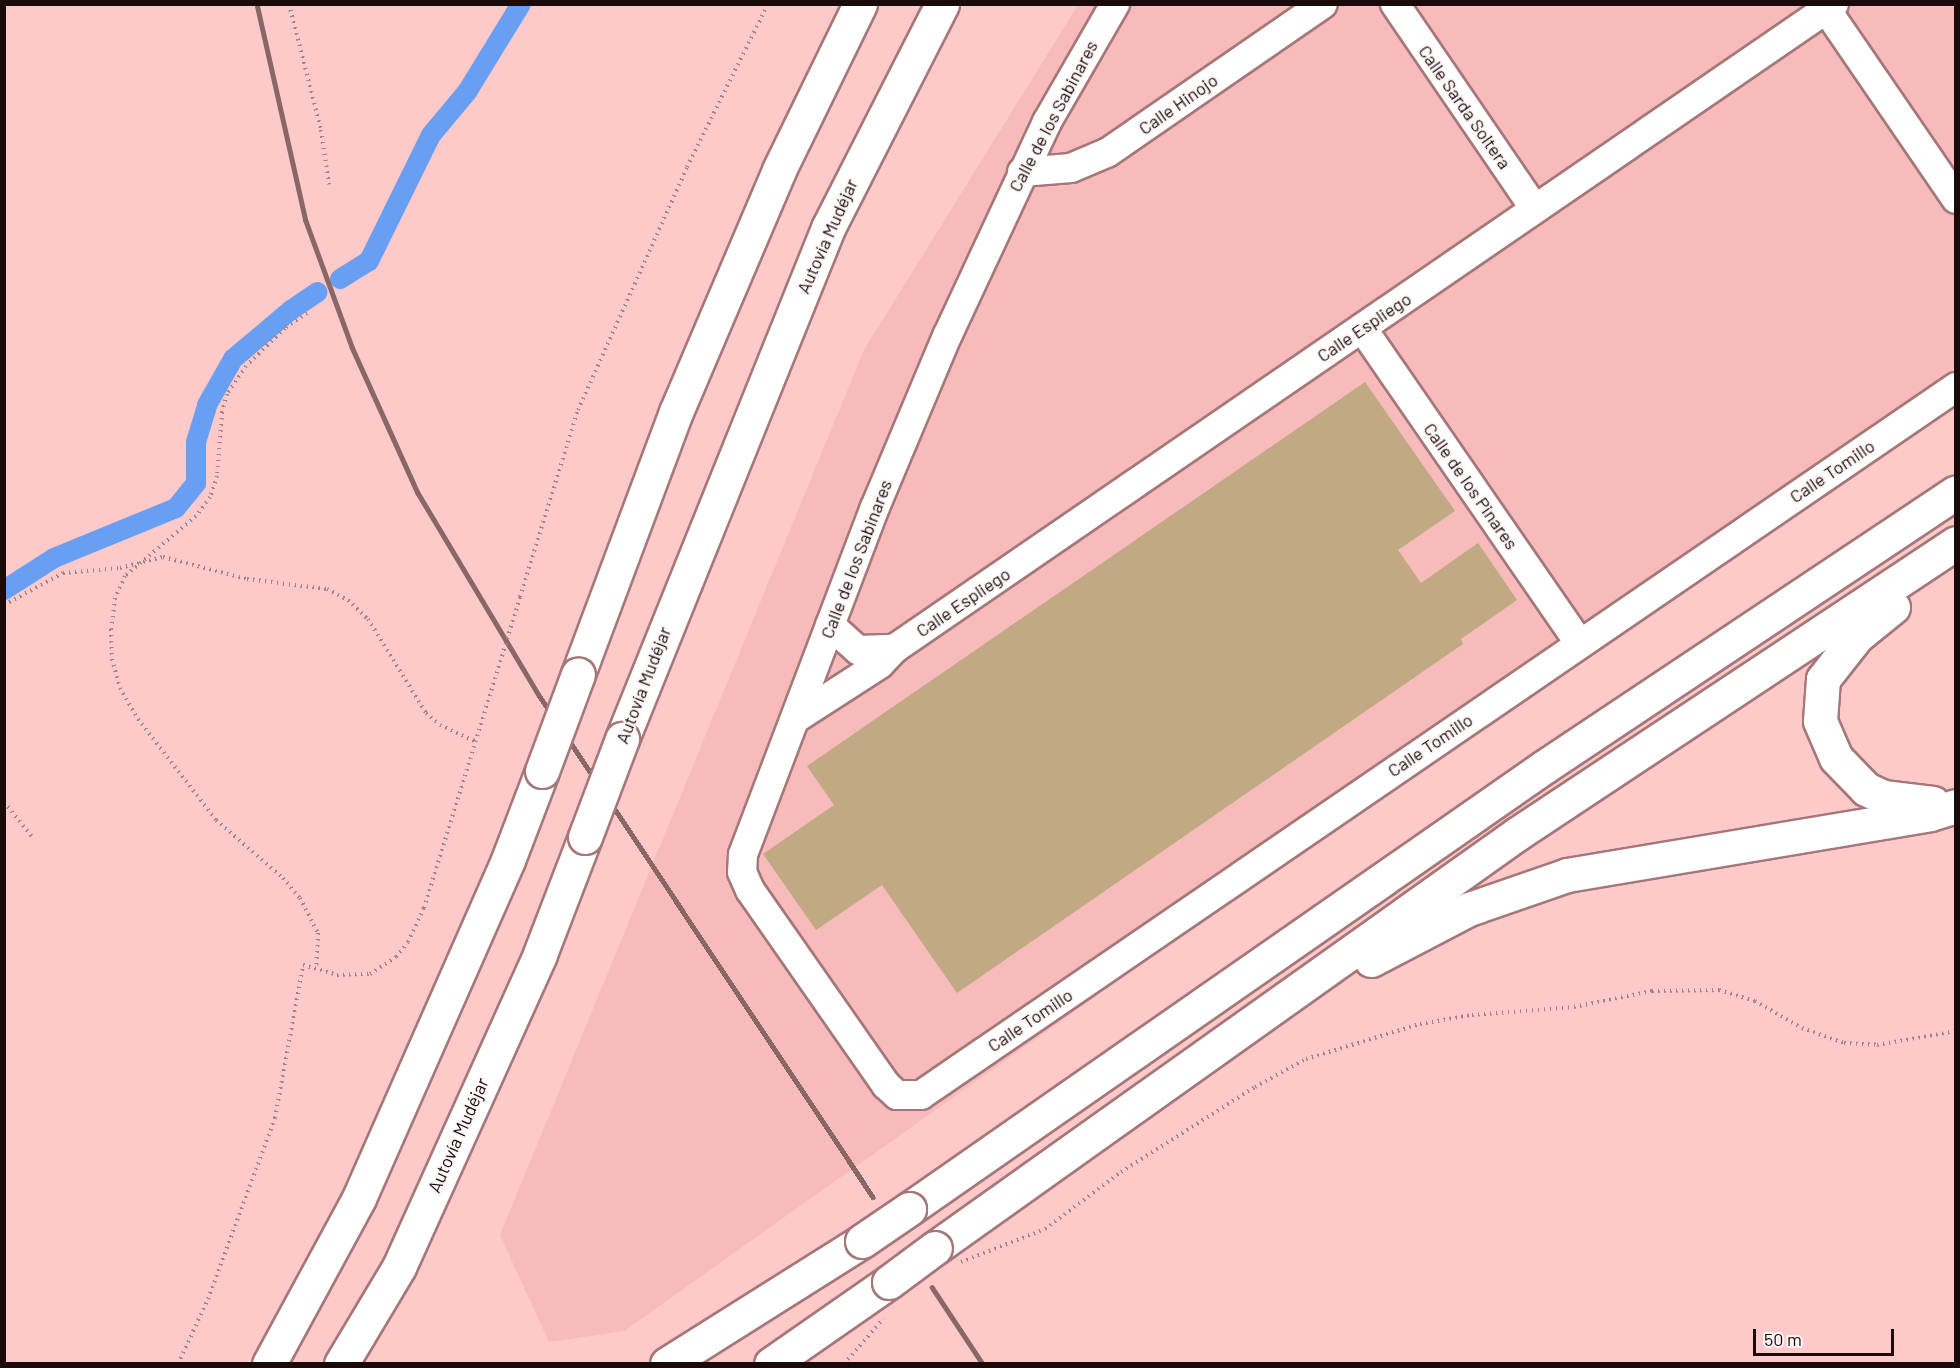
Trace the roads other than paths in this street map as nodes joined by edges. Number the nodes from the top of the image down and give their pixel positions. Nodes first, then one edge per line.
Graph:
1 (860, 4) edge
2 (942, 4) edge
3 (1115, 4) edge
4 (1323, 4) edge
5 (1395, 4) edge
6 (1830, 7) edge
7 (1022, 172) junction
8 (1956, 199) edge
9 (1535, 209) junction
10 (1362, 328) junction
11 (1956, 387) edge
12 (1956, 492) edge
13 (1956, 543) edge
14 (1956, 563) edge
15 (830, 625) junction
16 (1579, 643) junction
17 (894, 650) junction
18 (795, 719) junction
19 (1956, 805) edge
20 (1257, 1022) junction
21 (904, 1097) joint
22 (269, 1364) edge
23 (341, 1364) edge
24 (667, 1364) edge
25 (771, 1364) edge

1 - 22 highway, bridge
2 - 23 highway, Autovía Mudéjar, bridge
3 - 7 street, Calle de los Sabinares
4 - 7 street, Calle Hinojo
5 - 9 street, Calle Sarda Soltera
6 - 8 street
6 - 9 street, Calle Espliego
7 - 15 street, Calle de los Sabinares
9 - 10 street, Calle Espliego
10 - 16 street, Calle de los Pinares
10 - 17 street, Calle Espliego
11 - 16 street, Calle Tomillo
12 - 24 highway, bridge
13 - 20 highway
14 - 19 highway
15 - 17 street
15 - 18 street, Calle de los Sabinares
16 - 21 street, Calle Tomillo
17 - 18 street, Calle Espliego
18 - 21 street, Calle de los Sabinares
19 - 20 highway
20 - 25 highway, bridge

